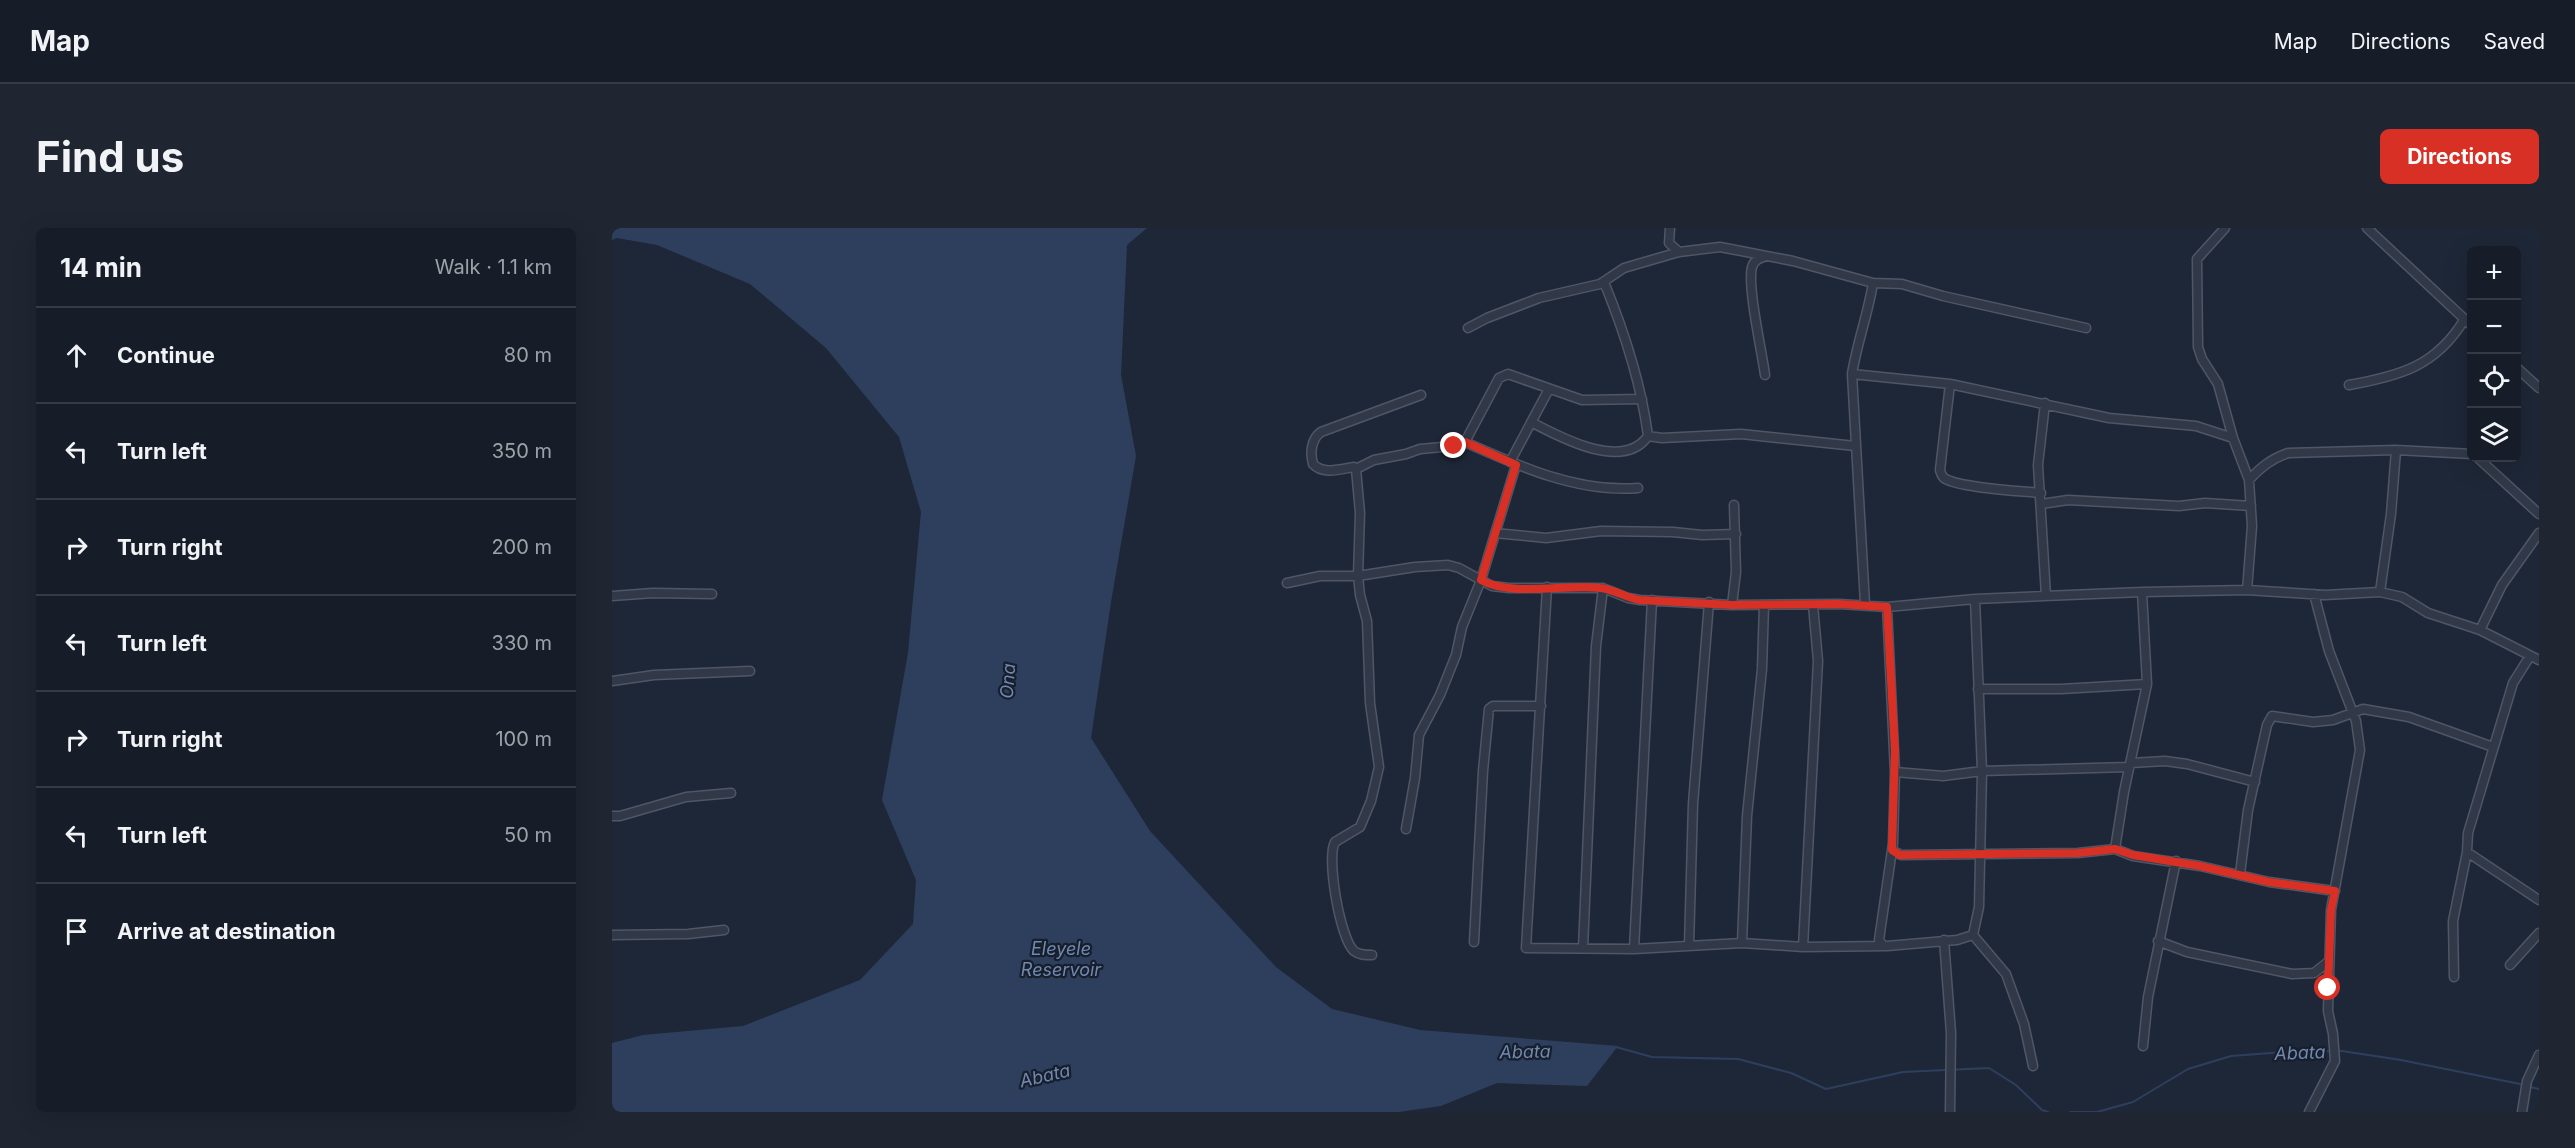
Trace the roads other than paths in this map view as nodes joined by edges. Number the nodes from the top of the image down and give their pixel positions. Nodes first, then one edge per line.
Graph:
1 (1670, 228) edge
2 (2225, 228) edge
3 (2367, 228) edge
4 (1679, 252) junction
5 (1766, 255) junction
6 (1604, 282) junction
7 (1873, 283) junction
8 (2464, 320) junction
9 (2467, 322) edge
10 (1468, 328) dead end
11 (2085, 328) dead end
12 (2521, 370) edge
13 (1852, 374) junction
14 (1765, 375) dead end
15 (1950, 384) junction
16 (2349, 385) dead end
17 (2539, 388) edge
18 (1549, 389) junction
19 (1421, 395) dead end
20 (1642, 399) junction
21 (2045, 403) junction
22 (1531, 422) junction
23 (1648, 436) junction
24 (2233, 438) junction
25 (1465, 442) junction
26 (1855, 446) junction
27 (2396, 450) junction
28 (2467, 454) edge
29 (2482, 462) edge
30 (1513, 463) junction
31 (1356, 469) junction
32 (2249, 480) junction
33 (1638, 488) dead end
34 (2040, 493) junction
35 (2041, 504) junction
36 (1734, 505) dead end
37 (2251, 506) junction
38 (2539, 514) edge
39 (1495, 533) junction
40 (2539, 533) edge
41 (1736, 534) junction
42 (1358, 576) junction
43 (1481, 580) junction
44 (1287, 583) dead end
45 (1547, 587) junction
46 (1603, 588) junction
47 (2247, 590) junction
48 (2142, 592) junction
49 (2380, 592) junction
50 (712, 594) dead end
51 (2314, 594) junction
52 (612, 596) edge
53 (2046, 596) junction
54 (1975, 599) junction
55 (1652, 600) junction
56 (1709, 602) junction
57 (1764, 604) junction
58 (1865, 604) junction
59 (1732, 605) junction
60 (1813, 605) junction
61 (1887, 607) junction
62 (2480, 630) junction
63 (2530, 656) junction
64 (2539, 660) edge
65 (750, 671) dead end
66 (612, 681) edge
67 (2147, 684) junction
68 (1978, 689) junction
69 (1541, 706) junction
70 (2353, 712) junction
71 (2493, 747) junction
72 (2130, 765) junction
73 (1982, 771) junction
74 (1895, 772) junction
75 (2255, 782) junction
76 (730, 793) dead end
77 (612, 816) edge
78 (1406, 829) dead end
79 (2115, 849) junction
80 (1892, 850) junction
81 (2467, 852) junction
82 (1981, 855) junction
83 (2175, 861) junction
84 (2240, 874) junction
85 (2335, 891) junction
86 (2539, 900) edge
87 (724, 930) dead end
88 (2539, 933) edge
89 (612, 935) edge
90 (1973, 935) junction
91 (1944, 940) junction
92 (2158, 941) junction
93 (1474, 942) dead end
94 (1742, 943) junction
95 (1881, 944) junction
96 (1689, 946) junction
97 (1803, 947) junction
98 (1583, 948) junction
99 (1634, 949) junction
100 (1372, 955) dead end
101 (2328, 962) junction
102 (2510, 965) dead end
103 (2454, 977) dead end
104 (2143, 1047) dead end
105 (2539, 1055) edge
106 (2033, 1066) dead end
107 (1950, 1112) edge
108 (2309, 1112) edge
109 (2522, 1112) edge

1 - 4 street
2 - 24 street
3 - 8 street
4 - 5 street
4 - 6 street
5 - 7 street
5 - 14 street
6 - 10 street
6 - 20 street
7 - 11 street
7 - 13 street
8 - 9 street
8 - 16 street
12 - 17 street
13 - 15 street
13 - 26 street
15 - 21 street
15 - 34 street
18 - 20 street
18 - 22 street
18 - 25 street
19 - 31 street
20 - 23 street
21 - 24 street
21 - 34 street
22 - 23 street
22 - 30 street
23 - 26 street
24 - 32 street
25 - 30 street
25 - 31 street
26 - 58 street
27 - 28 street
27 - 32 street
27 - 49 street
29 - 38 street
30 - 33 street
30 - 39 street
31 - 42 street
32 - 37 street
34 - 35 street
35 - 37 street
35 - 53 street
36 - 41 street
37 - 47 street
39 - 41 street
39 - 43 street
40 - 62 street
41 - 59 street
42 - 43 street
42 - 44 street
42 - 100 street
43 - 45 street
43 - 78 street
45 - 46 street
45 - 69 street
46 - 55 street
46 - 98 street
47 - 48 street
47 - 51 street
48 - 53 street
48 - 67 street
49 - 51 street
49 - 62 street
50 - 52 street
51 - 70 street
53 - 54 street
54 - 61 street
54 - 68 street
55 - 56 street
55 - 99 street
56 - 59 street
56 - 96 street
57 - 59 street
57 - 60 street
57 - 94 street
58 - 60 street
58 - 61 street
60 - 97 street
61 - 74 street
62 - 63 street
63 - 64 street
63 - 71 street
65 - 66 street
67 - 68 street
67 - 72 street
68 - 73 street
69 - 93 street
69 - 98 street
70 - 71 street
70 - 75 street
70 - 85 street
71 - 81 street
72 - 73 street
72 - 75 street
72 - 79 street
73 - 74 street
73 - 82 street
74 - 80 street
75 - 84 street
76 - 77 street
79 - 82 street
79 - 83 street
80 - 82 street
80 - 95 street
81 - 86 street
81 - 103 street
82 - 90 street
83 - 84 street
83 - 92 street
84 - 85 street
85 - 101 street
87 - 89 street
88 - 102 street
90 - 91 street
90 - 106 street
91 - 95 street
91 - 107 street
92 - 101 street
92 - 104 street
94 - 96 street
94 - 97 street
95 - 97 street
96 - 99 street
98 - 99 street
101 - 108 street
105 - 109 street

